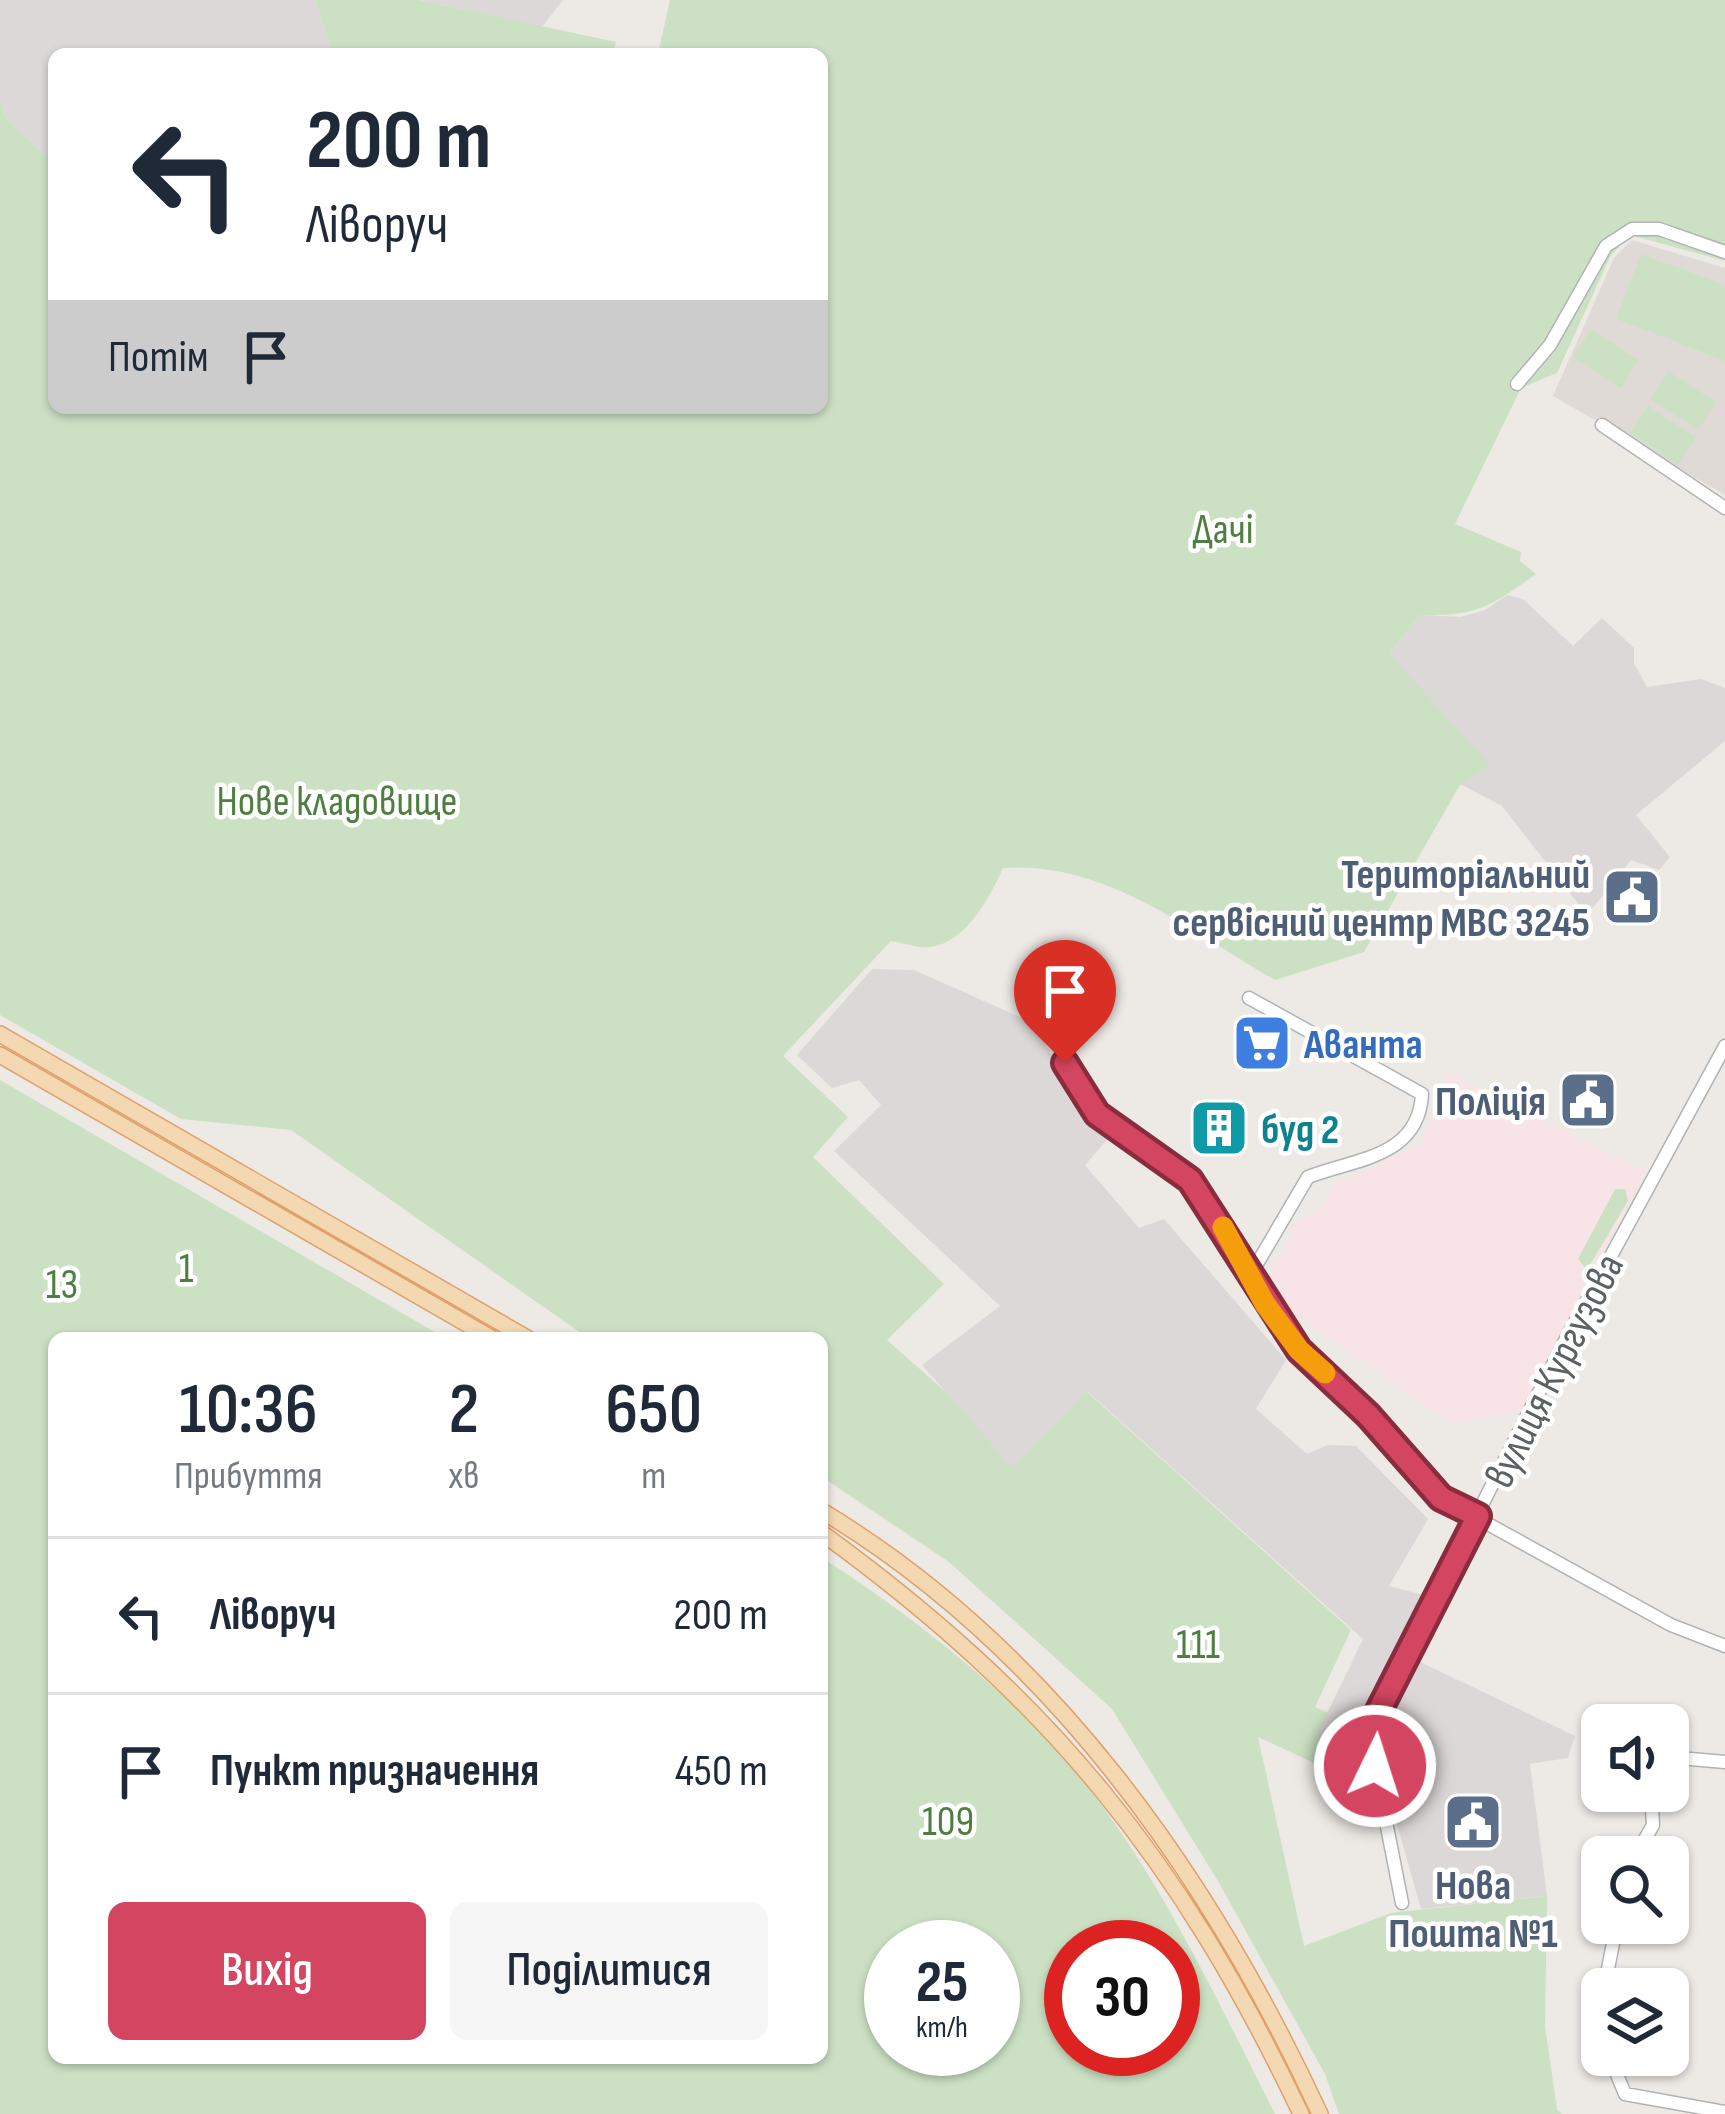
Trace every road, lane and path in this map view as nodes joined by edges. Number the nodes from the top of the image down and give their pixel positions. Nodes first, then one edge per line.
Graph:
1 (1725, 252) edge
2 (1517, 385) dead end
3 (1602, 425) dead end
4 (1725, 508) edge
5 (1249, 998) dead end
6 (0, 1034) edge
7 (1725, 1046) edge
8 (0, 1055) edge
9 (1065, 1063) dead end
10 (1251, 1274) junction
11 (481, 1332) edge
12 (517, 1332) edge
13 (828, 1515) edge
14 (1478, 1516) junction
15 (828, 1537) edge
16 (1725, 1646) edge
17 (1689, 1759) edge
18 (1725, 1762) edge
19 (1402, 1904) dead end
20 (1618, 2076) edge
21 (1725, 2112) edge
22 (1301, 2114) edge
23 (1320, 2114) edge

1 - 2 street
3 - 4 street
5 - 10 street
6 - 12 main road
7 - 14 street, вулиця Кургузова
8 - 11 main road
9 - 10 street
10 - 14 street
13 - 23 main road
14 - 16 street
14 - 19 street, вулиця Кургузова
15 - 22 main road
17 - 18 street
20 - 21 street

